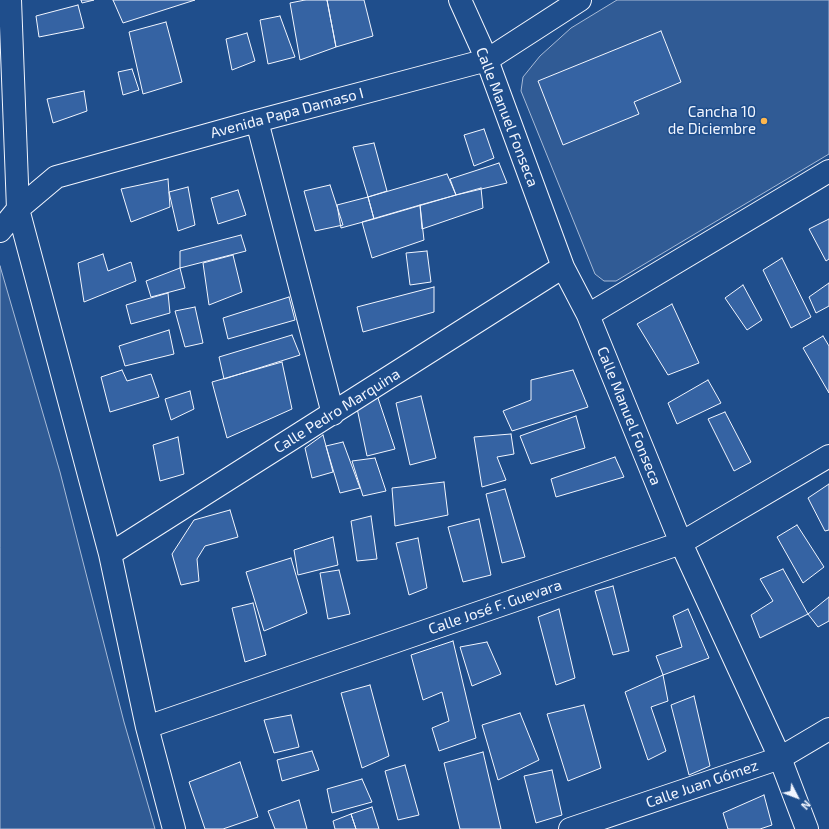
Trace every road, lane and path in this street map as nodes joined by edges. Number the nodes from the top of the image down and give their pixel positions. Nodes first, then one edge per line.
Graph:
1 (10, 0) edge
2 (460, 0) edge
3 (580, 0) edge
4 (487, 60) junction
5 (257, 121) junction
6 (829, 171) edge
7 (18, 209) junction
8 (0, 231) edge
9 (562, 267) junction
10 (588, 315) junction
11 (333, 414) junction
12 (829, 456) edge
13 (681, 543) junction
14 (110, 554) junction
15 (147, 727) junction
16 (829, 728) edge
17 (780, 758) junction
18 (174, 829) edge
19 (570, 829) edge
20 (807, 829) edge

1 - 7 street
2 - 4 street, Calle Manuel Fonseca
3 - 4 street, Avenida Papa Damaso I
4 - 5 street, Avenida Papa Damaso I
4 - 9 street, Calle Manuel Fonseca
5 - 7 street, Avenida Papa Damaso I
5 - 11 street
6 - 10 street
7 - 8 street, Avenida Papa Damaso I
7 - 14 street
9 - 10 street, Calle Manuel Fonseca
9 - 11 street, Calle Pedro Marquina
10 - 13 street, Calle Manuel Fonseca
11 - 14 street, Calle Pedro Marquina
12 - 13 street, Calle José F. Guevara
13 - 15 street, Calle José F. Guevara
13 - 17 street, Calle Manuel Fonseca
14 - 15 street
15 - 18 street
16 - 17 street, Calle Juan Gómez
17 - 19 street, Calle Juan Gómez
17 - 20 street, Calle Manuel Fonseca

